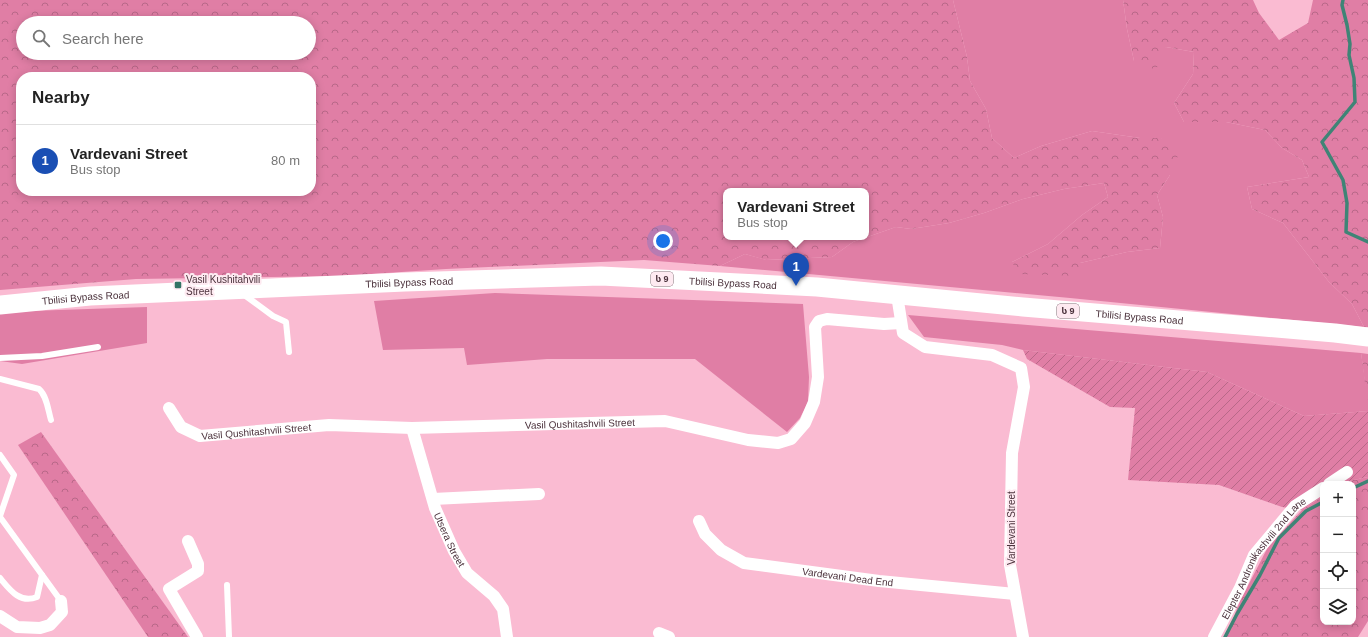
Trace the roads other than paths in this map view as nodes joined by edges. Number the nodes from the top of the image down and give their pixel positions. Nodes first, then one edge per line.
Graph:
1 (236, 290) junction
2 (897, 295) junction
3 (0, 305) edge
4 (901, 323) junction
5 (1368, 337) edge
6 (98, 347) dead end
7 (289, 352) dead end
8 (0, 358) edge
9 (0, 379) edge
10 (169, 408) dead end
11 (51, 420) dead end
12 (412, 428) junction
13 (0, 456) edge
14 (1347, 472) dead end
15 (1334, 481) edge
16 (1320, 490) edge
17 (539, 494) dead end
18 (433, 499) junction
19 (0, 516) edge
20 (699, 520) dead end
21 (188, 541) dead end
22 (42, 575) junction
23 (0, 578) edge
24 (226, 585) dead end
25 (1015, 594) junction
26 (61, 601) joint
27 (0, 616) edge
28 (197, 637) edge
29 (229, 637) edge
30 (507, 637) edge
31 (1023, 637) edge
32 (1214, 637) edge

1 - 2 highway, Tbilisi Bypass Road / ს 9
1 - 3 highway, Tbilisi Bypass Road / ს 9
1 - 7 lane
2 - 4 street, Vardevani Street
2 - 5 highway, Tbilisi Bypass Road / ს 9
4 - 12 street, Vasil Qushitashvili Street
4 - 25 street, Vardevani Street
6 - 8 lane
9 - 11 lane
10 - 12 street, Vasil Qushitashvili Street
12 - 18 street, Utsera Street
13 - 19 lane
14 - 15 street
16 - 32 street, Elepter Andronikashvili 2nd Lane
17 - 18 street
18 - 30 street, Utsera Street
19 - 22 lane
20 - 25 street, Vardevani Dead End
21 - 28 street
22 - 23 lane
22 - 26 lane
24 - 29 lane
25 - 31 street, Vardevani Street
26 - 27 street

